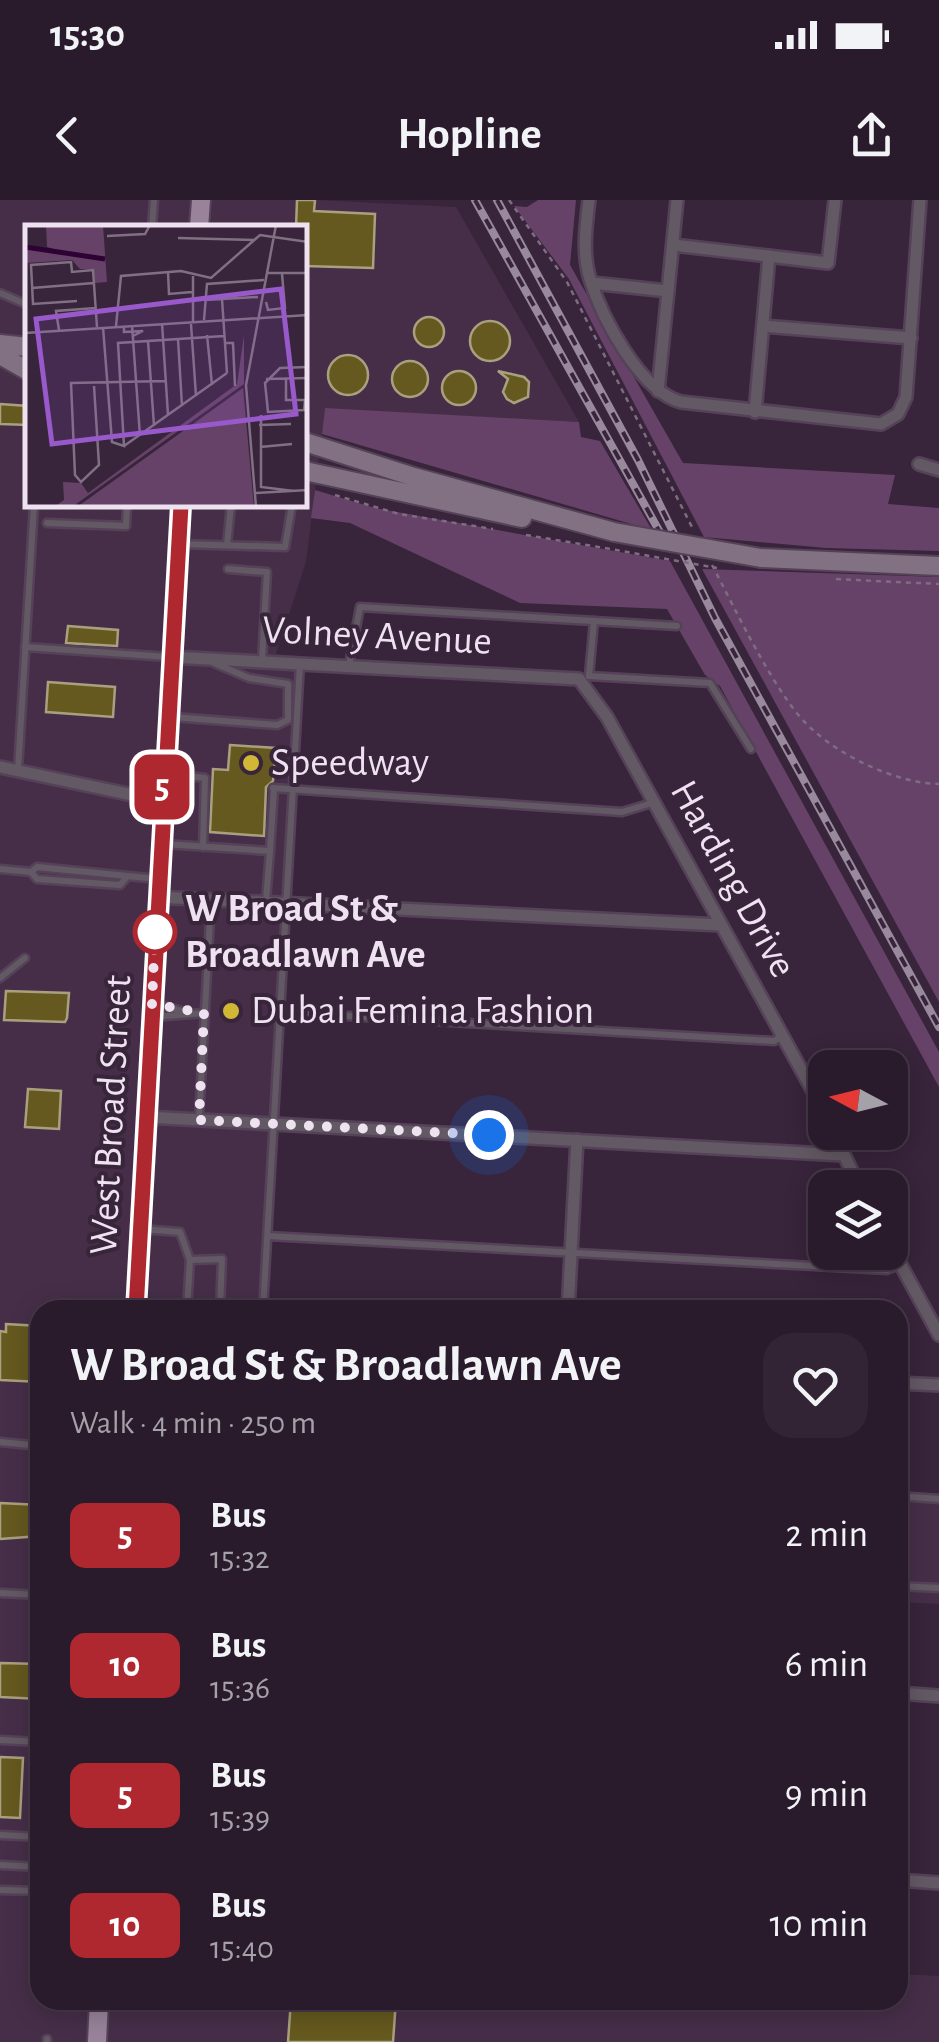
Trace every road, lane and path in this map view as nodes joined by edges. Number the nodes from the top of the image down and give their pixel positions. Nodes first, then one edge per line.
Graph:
1 (154, 200) edge
2 (509, 200) edge
3 (588, 200) edge
4 (678, 200) edge
5 (835, 200) edge
6 (920, 200) edge
7 (201, 202) edge
8 (152, 225) edge
9 (190, 225) edge
10 (673, 245) junction
11 (769, 256) junction
12 (592, 283) junction
13 (668, 291) junction
14 (0, 293) edge
15 (25, 304) edge
16 (763, 326) junction
17 (911, 338) junction
18 (0, 344) edge
19 (25, 347) edge
20 (0, 355) edge
21 (25, 369) edge
22 (658, 391) junction
23 (755, 412) junction
24 (308, 443) edge
25 (919, 464) dead end
26 (939, 470) edge
27 (308, 472) edge
28 (335, 495) dead end
29 (34, 508) edge
30 (127, 508) edge
31 (178, 508) edge
32 (231, 508) edge
33 (292, 508) edge
34 (47, 522) dead end
35 (592, 527) junction
36 (507, 532) dead end
37 (526, 535) dead end
38 (179, 536) junction
39 (610, 540) junction
40 (699, 541) dead end
41 (227, 545) junction
42 (708, 558) dead end
43 (939, 566) edge
44 (720, 568) dead end
45 (228, 569) dead end
46 (836, 578) dead end
47 (939, 584) edge
48 (594, 621) junction
49 (677, 626) dead end
50 (25, 647) junction
51 (171, 658) junction
52 (208, 660) junction
53 (262, 662) junction
54 (300, 664) junction
55 (349, 666) junction
56 (584, 678) junction
57 (167, 716) junction
58 (751, 749) dead end
59 (0, 767) edge
60 (18, 771) junction
61 (163, 774) junction
62 (939, 784) edge
63 (293, 790) junction
64 (162, 801) junction
65 (654, 802) junction
66 (159, 844) junction
67 (203, 846) junction
68 (270, 851) junction
69 (0, 870) edge
70 (157, 888) junction
71 (211, 900) junction
72 (266, 902) junction
73 (286, 903) junction
74 (721, 925) junction
75 (24, 958) dead end
76 (0, 978) edge
77 (152, 1011) junction
78 (280, 1012) junction
79 (188, 1013) junction
80 (204, 1013) junction
81 (783, 1036) junction
82 (808, 1082) edge
83 (146, 1117) junction
84 (199, 1120) junction
85 (275, 1124) junction
86 (577, 1140) junction
87 (841, 1150) edge
88 (843, 1155) junction
89 (851, 1170) edge
90 (141, 1228) junction
91 (268, 1236) junction
92 (571, 1252) junction
93 (190, 1260) junction
94 (808, 1266) edge
95 (903, 1270) edge
96 (137, 1300) edge
97 (188, 1300) edge
98 (220, 1300) edge
99 (264, 1300) edge
100 (569, 1300) edge
101 (939, 1335) edge
102 (908, 1383) edge
103 (939, 1385) edge
104 (0, 1442) edge
105 (30, 1445) edge
106 (908, 1497) edge
107 (939, 1499) edge
108 (908, 1586) edge
109 (939, 1588) edge
110 (0, 1593) edge
111 (30, 1594) edge
112 (908, 1694) edge
113 (939, 1696) edge
114 (0, 1740) edge
115 (30, 1742) edge
116 (0, 1836) edge
117 (30, 1837) edge
118 (0, 1865) edge
119 (30, 1866) edge
120 (908, 1881) edge
121 (939, 1883) edge
122 (0, 1890) edge
123 (30, 1892) edge
124 (99, 2010) edge
125 (98, 2042) edge

1 - 8 lane
2 - 40 path
3 - 12 street
4 - 10 street
5 - 11 street
6 - 17 street
7 - 9 main road
10 - 11 street
10 - 13 street
11 - 16 street
12 - 13 street
12 - 22 street
13 - 22 street
14 - 15 lane
16 - 17 street
16 - 23 street
17 - 23 street
18 - 19 main road
20 - 21 main road
22 - 23 street
24 - 35 main road
25 - 26 street
27 - 35 main road
28 - 36 path
29 - 50 lane
30 - 34 lane
31 - 38 main road, West Broad Street
32 - 41 lane
33 - 41 lane
35 - 39 main road
37 - 39 path
38 - 41 lane
38 - 51 main road, West Broad Street
39 - 43 main road, bridge
39 - 44 path, bridge
42 - 62 path
45 - 53 lane
46 - 47 path
48 - 49 lane
48 - 55 lane
48 - 56 lane
50 - 51 lane
50 - 60 lane
51 - 52 street, Volney Avenue
51 - 57 main road, West Broad Street
52 - 53 street, Volney Avenue
52 - 57 lane
53 - 54 street, Volney Avenue
54 - 55 street, Volney Avenue
54 - 63 lane
55 - 56 street, Volney Avenue
56 - 58 lane
56 - 65 street, Harding Drive
57 - 61 main road, West Broad Street
59 - 60 street
60 - 64 street
61 - 64 main road, West Broad Street
61 - 67 lane
63 - 65 lane
63 - 68 lane
63 - 73 lane
64 - 66 main road, West Broad Street
65 - 74 street, Harding Drive
66 - 67 lane
66 - 70 main road, West Broad Street
67 - 68 lane
68 - 72 lane
69 - 70 lane
70 - 71 street
70 - 77 main road, West Broad Street
71 - 72 street
71 - 80 lane
72 - 73 street
73 - 74 street
73 - 78 lane
74 - 81 street, Harding Drive
75 - 76 lane
77 - 79 lane
77 - 79 lane
77 - 83 main road, West Broad Street
78 - 81 lane
78 - 85 lane
79 - 80 lane
80 - 84 lane
81 - 82 street, Harding Drive
83 - 84 street
83 - 90 main road, West Broad Street
84 - 85 street
85 - 86 street
85 - 91 lane
86 - 88 street
86 - 92 street
87 - 88 street
88 - 89 street
90 - 93 lane
90 - 96 main road, West Broad Street
91 - 92 lane
91 - 99 lane
92 - 94 lane
92 - 100 street
93 - 97 lane
93 - 98 lane
95 - 101 street
102 - 103 street
104 - 105 lane
106 - 107 lane
108 - 109 lane
110 - 111 lane
112 - 113 street
114 - 115 lane
116 - 117 lane
118 - 119 lane
120 - 121 street
122 - 123 lane
124 - 125 main road

